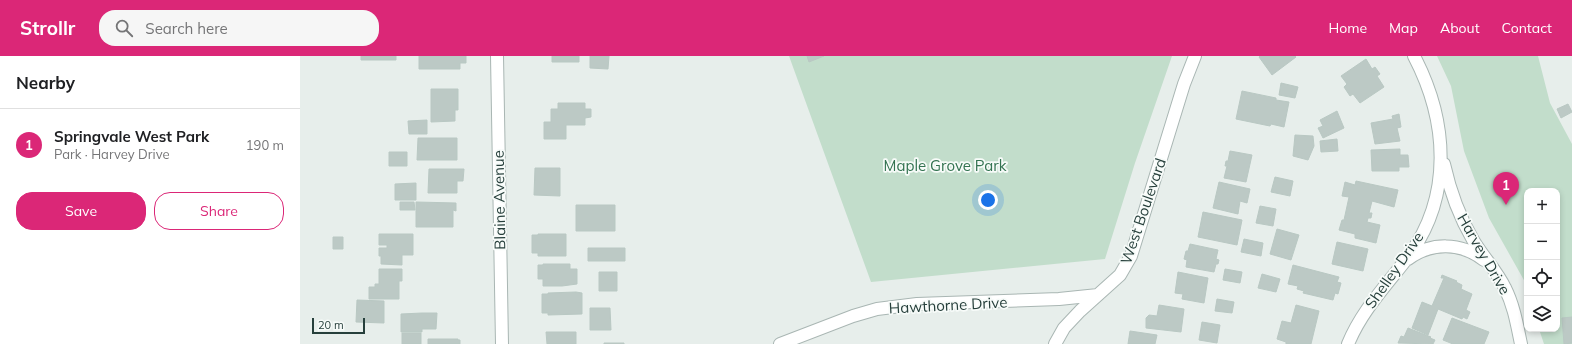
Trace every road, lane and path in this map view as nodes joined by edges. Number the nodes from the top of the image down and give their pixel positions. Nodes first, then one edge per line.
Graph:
1 (497, 56) edge
2 (1195, 56) edge
3 (1414, 56) edge
4 (1440, 141) junction
5 (1400, 267) junction
6 (1493, 269) junction
7 (1098, 295) junction
8 (502, 344) edge
9 (780, 344) edge
10 (1055, 344) edge
11 (1348, 344) edge
12 (1520, 344) edge

1 - 8 street, Blaine Avenue
2 - 7 street, West Boulevard
3 - 4 street, Shelley Drive
4 - 5 street, Shelley Drive
4 - 6 street, Harvey Drive
5 - 6 street
5 - 11 street, Shelley Drive
6 - 12 street, Harvey Drive
7 - 9 street, Hawthorne Drive
7 - 10 street, West Boulevard

